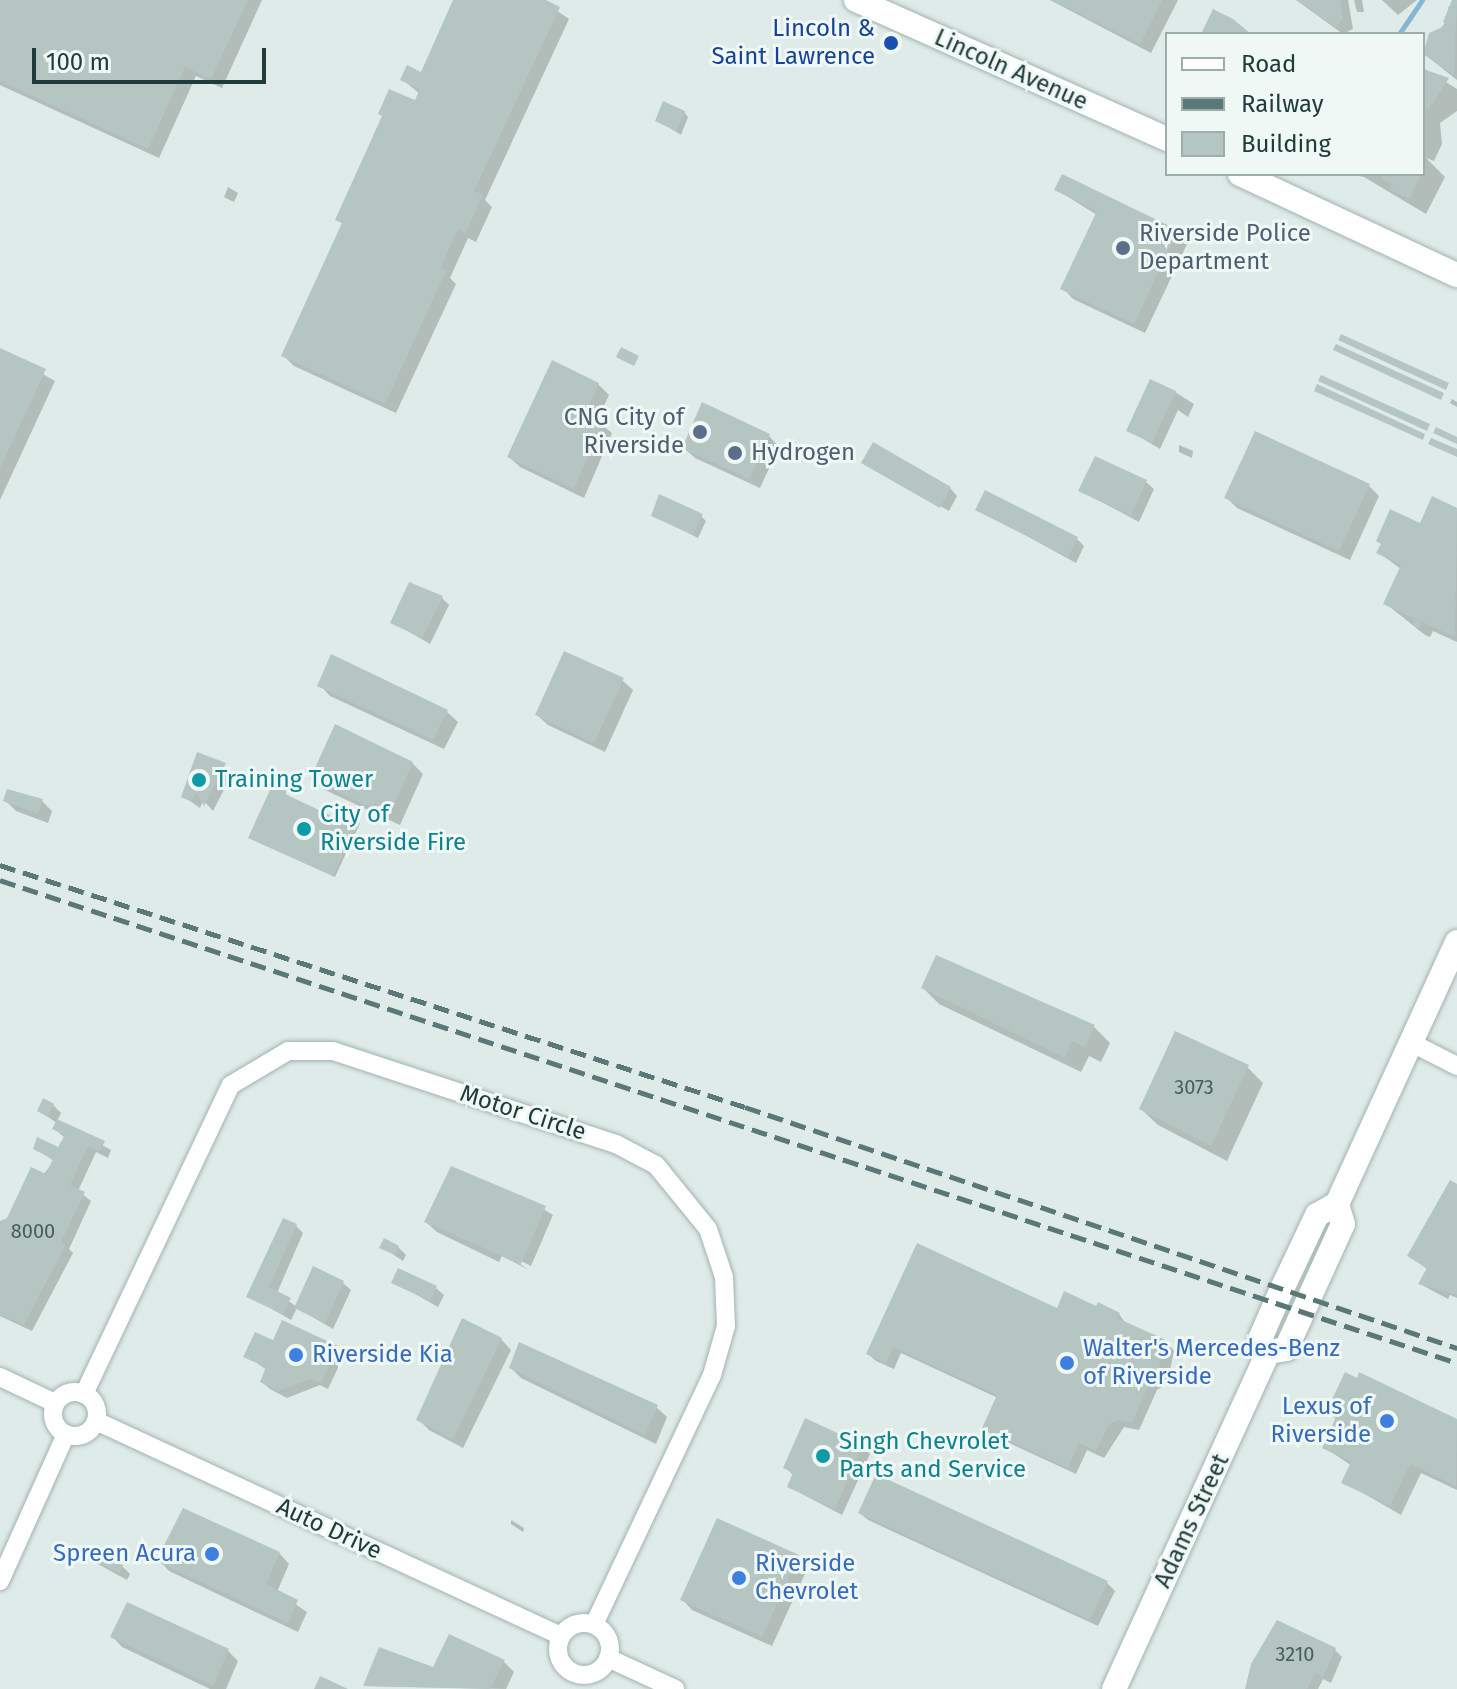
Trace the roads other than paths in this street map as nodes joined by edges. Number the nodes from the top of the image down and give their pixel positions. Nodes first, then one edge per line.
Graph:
1 (856, 0) edge
2 (1165, 138) edge
3 (1244, 176) edge
4 (1457, 275) edge
5 (1457, 942) edge
6 (1412, 1043) junction
7 (1457, 1066) edge
8 (0, 1377) edge
9 (84, 1394) junction
10 (55, 1403) junction
11 (96, 1421) junction
12 (66, 1434) junction
13 (0, 1581) edge
14 (594, 1625) junction
15 (561, 1636) junction
16 (608, 1658) junction
17 (568, 1681) edge
18 (675, 1689) edge
19 (1114, 1689) edge

1 - 2 main road, Lincoln Avenue
3 - 4 main road
5 - 6 main road, Adams Street
6 - 7 street
6 - 19 main road, Adams Street
8 - 10 street
9 - 10 street
9 - 11 street
9 - 14 street, Motor Circle
10 - 12 street
11 - 12 street
11 - 15 street, Auto Drive
12 - 13 street
14 - 15 street
14 - 16 street
15 - 17 street
16 - 17 street
16 - 18 street

